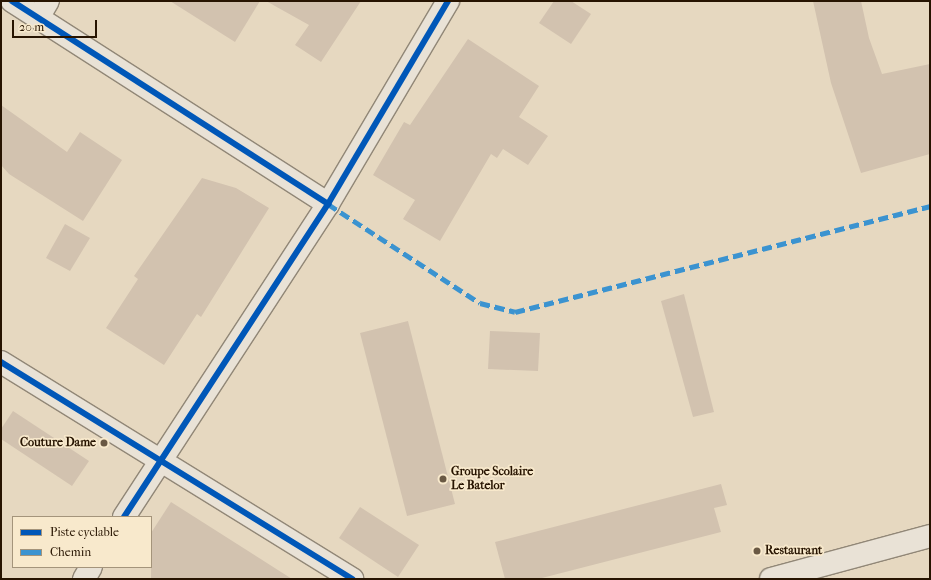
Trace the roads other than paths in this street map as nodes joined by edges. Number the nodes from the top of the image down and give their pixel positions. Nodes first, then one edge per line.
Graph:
1 (12, 1) edge
2 (448, 1) edge
3 (43, 9) edge
4 (328, 204) junction
5 (1, 362) edge
6 (160, 461) junction
7 (125, 516) edge
8 (930, 536) edge
9 (90, 568) edge
10 (776, 578) edge
11 (84, 579) edge
12 (352, 579) edge

1 - 3 street
2 - 4 street
3 - 4 street
4 - 6 street
5 - 6 street
6 - 7 street
6 - 12 street
8 - 10 street
9 - 11 street

